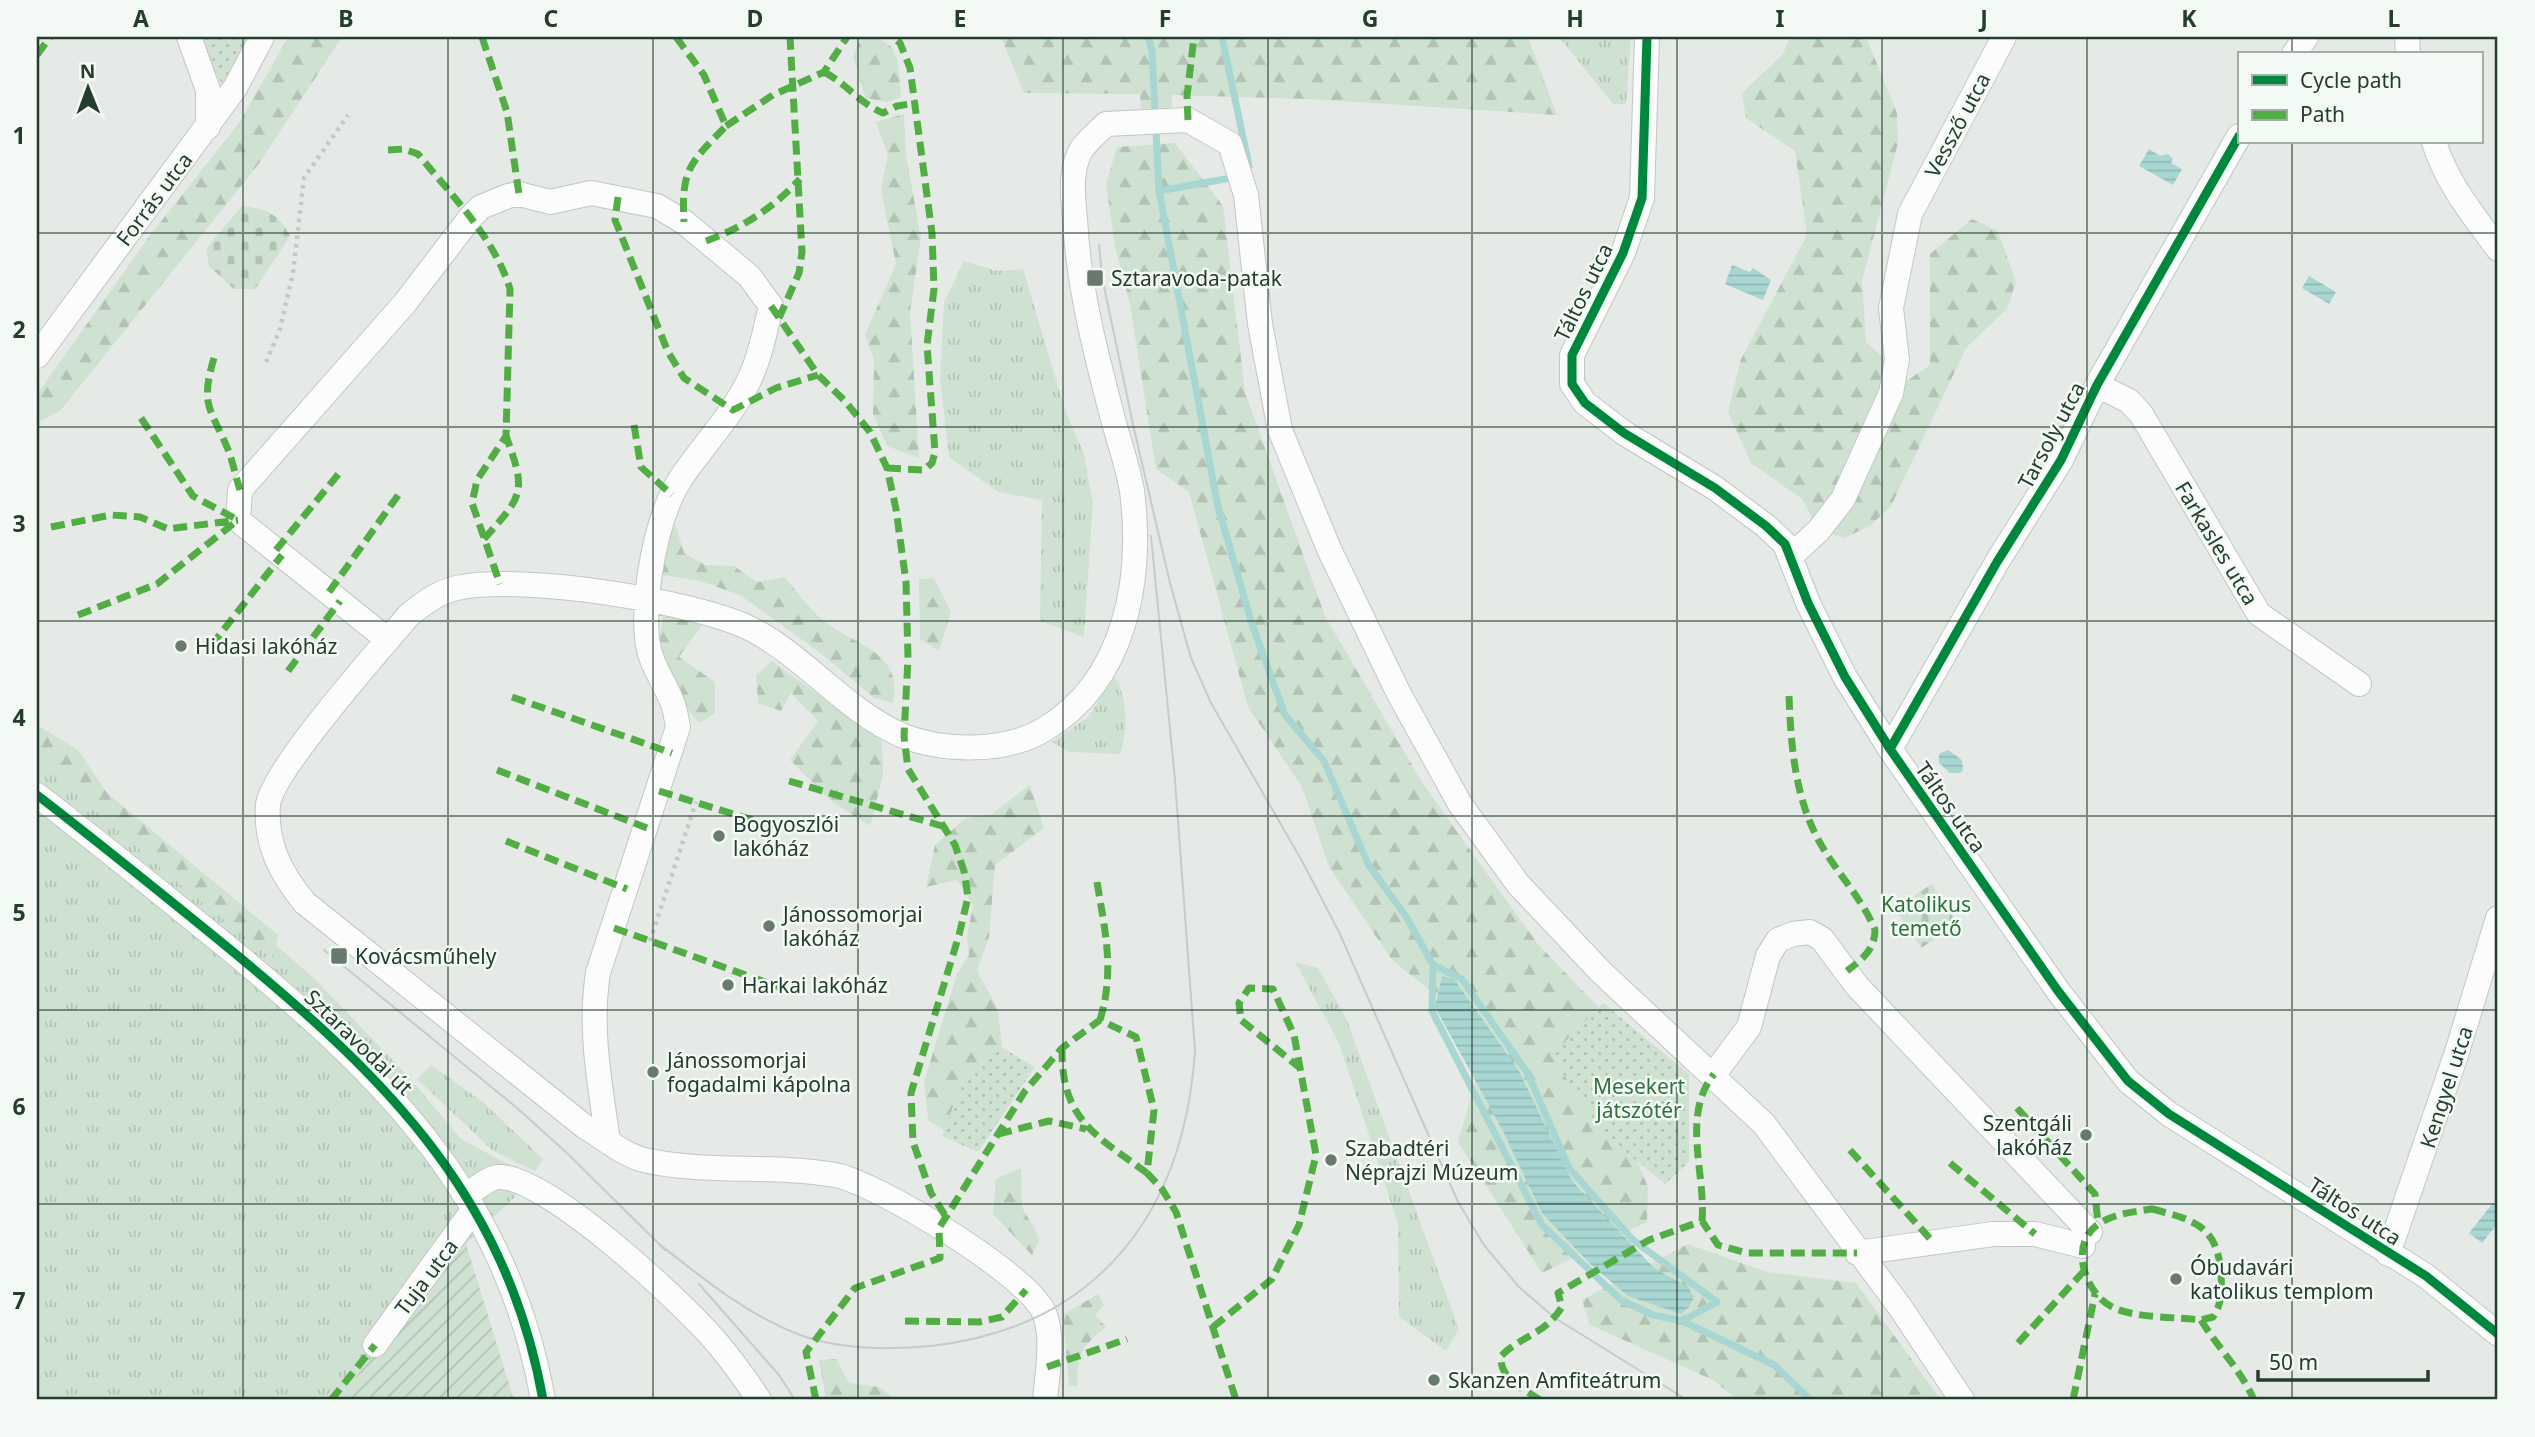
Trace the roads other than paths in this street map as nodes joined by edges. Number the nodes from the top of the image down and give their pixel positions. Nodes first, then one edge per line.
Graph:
1 (189, 37) edge
2 (262, 37) edge
3 (1647, 37) edge
4 (2004, 37) edge
5 (2306, 37) edge
6 (2295, 52) edge
7 (208, 127) junction
8 (2238, 138) edge
9 (2435, 144) edge
10 (2498, 249) edge
11 (37, 356) edge
12 (2097, 385) junction
13 (1790, 558) junction
14 (648, 600) junction
15 (388, 640) junction
16 (2359, 684) dead end
17 (1890, 749) junction
18 (37, 795) edge
19 (2498, 918) edge
20 (1714, 1074) junction
21 (608, 1141) junction
22 (470, 1202) junction
23 (1857, 1253) junction
24 (2388, 1254) junction
25 (2498, 1334) edge
26 (375, 1345) dead end
27 (543, 1400) edge
28 (759, 1400) edge
29 (1045, 1400) edge
30 (1962, 1400) edge

1 - 7 street
2 - 7 street, Forrás utca
3 - 13 street, Táltos utca
4 - 13 street, Vessző utca
5 - 6 street
7 - 11 street, Forrás utca
8 - 12 street, Tarsoly utca
9 - 10 street
12 - 16 street, Farkasles utca
12 - 17 street, Tarsoly utca
13 - 17 street, Táltos utca
14 - 15 street
14 - 15 street
14 - 20 street
14 - 21 street
15 - 21 street
17 - 24 street, Táltos utca
18 - 22 street, Sztaravodai út
19 - 24 street, Kengyel utca
20 - 23 street
20 - 23 street
21 - 29 street
22 - 26 street, Tuja utca
22 - 27 street, Sztaravodai út
22 - 28 street
23 - 30 street
24 - 25 street, Táltos utca

